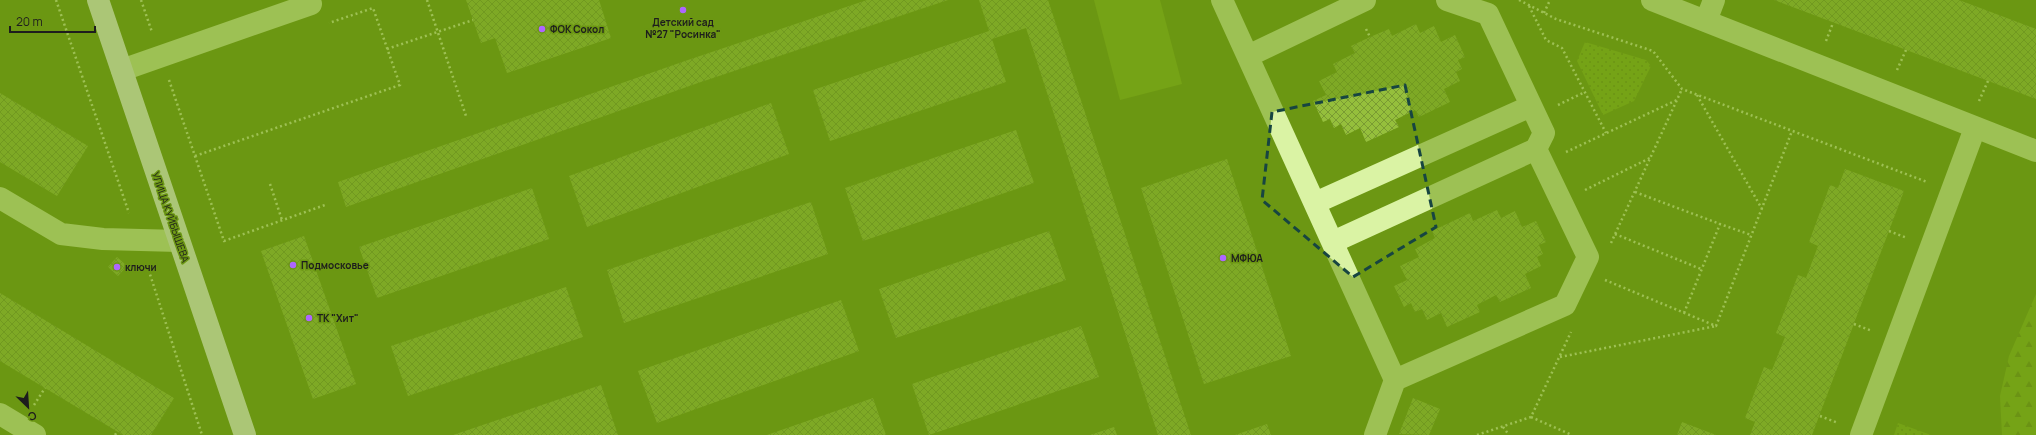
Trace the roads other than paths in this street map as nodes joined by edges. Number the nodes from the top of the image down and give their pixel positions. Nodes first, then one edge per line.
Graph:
1 (98, 0) edge
2 (309, 0) edge
3 (1222, 0) edge
4 (1365, 0) edge
5 (1447, 0) edge
6 (1652, 0) edge
7 (1714, 0) edge
8 (1706, 21) junction
9 (1248, 56) junction
10 (122, 70) junction
11 (1531, 106) junction
12 (1975, 128) junction
13 (2036, 151) edge
14 (1539, 155) junction
15 (0, 198) edge
16 (1315, 203) junction
17 (179, 241) junction
18 (1333, 242) junction
19 (1395, 380) junction
20 (0, 414) edge
21 (35, 435) edge
22 (245, 435) edge
23 (1375, 435) edge
24 (1861, 435) edge

1 - 10 main road, УЛИЦА КУЙБЫШЕВА
2 - 10 lane
3 - 9 lane
4 - 9 lane
5 - 11 lane
6 - 8 lane
7 - 8 lane
8 - 12 lane
9 - 16 lane
10 - 17 main road, УЛИЦА КУЙБЫШЕВА
11 - 14 lane
11 - 16 lane
12 - 13 lane
12 - 24 lane
14 - 18 lane
14 - 19 lane
15 - 17 lane
16 - 18 lane
17 - 22 main road, УЛИЦА КУЙБЫШЕВА
18 - 19 lane
19 - 23 lane
20 - 21 lane

